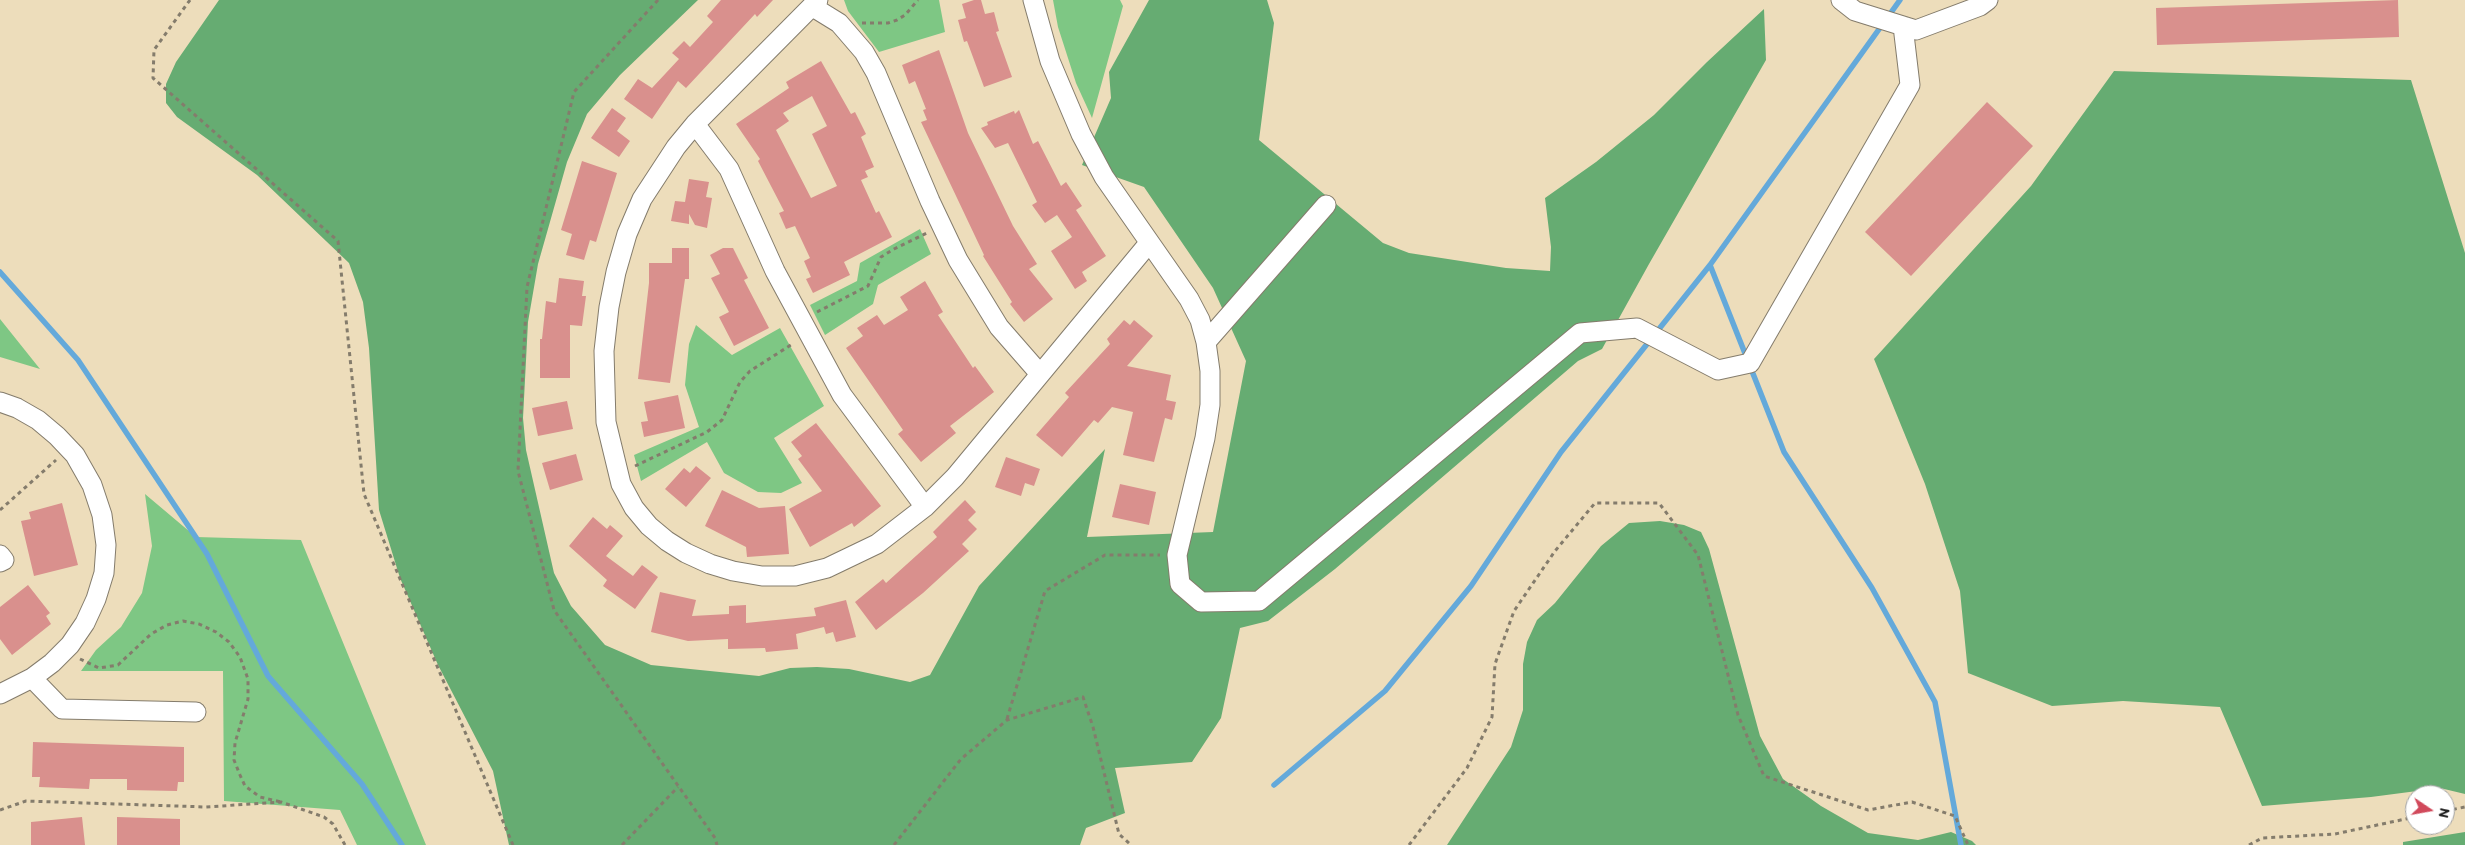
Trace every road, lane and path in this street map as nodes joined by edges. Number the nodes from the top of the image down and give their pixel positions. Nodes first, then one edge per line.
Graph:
1 (190, 0) edge
2 (658, 0) edge
3 (918, 0) edge
4 (1033, 0) edge
5 (1841, 0) edge
6 (1988, 0) edge
7 (815, 3) edge
8 (839, 23) junction
9 (1903, 26) junction
10 (695, 124) junction
11 (1326, 205) dead end
12 (941, 226) junction
13 (1148, 243) junction
14 (804, 328) junction
15 (1206, 342) junction
16 (1040, 374) junction
17 (0, 402) edge
18 (69, 449) junction
19 (618, 474) junction
20 (925, 507) junction
21 (0, 510) edge
22 (1177, 555) junction
23 (0, 556) edge
24 (0, 562) edge
25 (65, 650) junction
26 (32, 678) junction
27 (0, 694) edge
28 (196, 712) dead end
29 (1007, 720) junction
30 (678, 787) junction
31 (281, 802) junction
32 (0, 810) edge
33 (2405, 819) edge
34 (345, 845) edge
35 (513, 845) edge
36 (622, 845) edge
37 (717, 845) edge
38 (894, 845) edge
39 (1131, 845) edge
40 (1409, 845) edge
41 (1968, 845) edge
42 (2249, 845) edge

1 - 35 path
2 - 30 path
3 - 8 path
4 - 13 street
5 - 9 street
6 - 9 street
7 - 8 street
7 - 10 street
8 - 12 street
9 - 22 street
10 - 14 street
10 - 19 street
11 - 15 street
12 - 14 path
12 - 16 street
13 - 15 street
13 - 16 street
14 - 19 path
14 - 20 street
15 - 22 street
16 - 20 street
17 - 18 street
18 - 21 path
18 - 25 street
19 - 20 street
22 - 29 path
23 - 24 street
25 - 26 street
25 - 31 path
26 - 27 street
26 - 28 street
29 - 38 path
29 - 39 path
30 - 36 path
30 - 37 path
31 - 32 path
31 - 34 path
33 - 42 path
40 - 41 path

